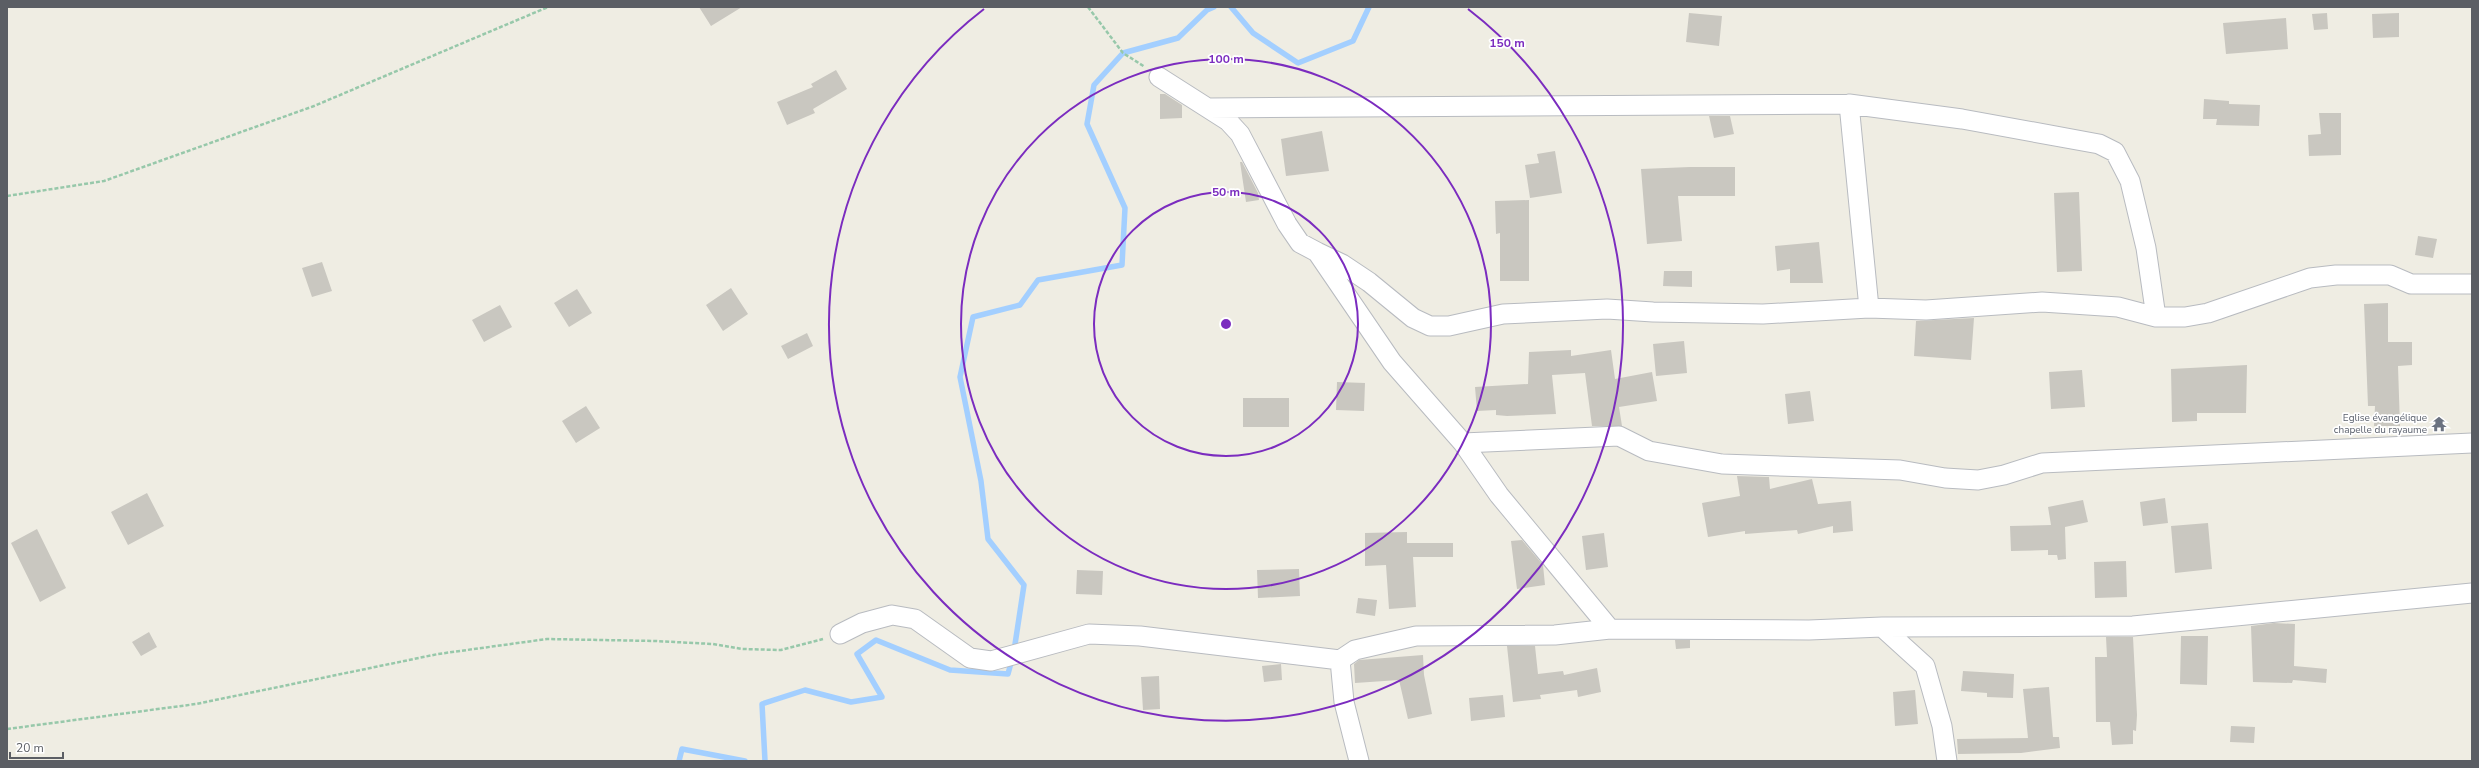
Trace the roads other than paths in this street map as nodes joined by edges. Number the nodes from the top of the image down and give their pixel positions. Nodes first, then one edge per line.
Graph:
1 (1159, 77) road end
2 (1850, 104) junction
3 (1209, 108) junction
4 (1317, 252) junction
5 (2472, 284) edge
6 (1869, 308) junction
7 (2156, 317) junction
8 (1463, 443) junction
9 (2472, 443) edge
10 (2472, 593) edge
11 (1882, 627) junction
12 (1610, 629) junction
13 (840, 634) road end
14 (1340, 660) junction
15 (1359, 761) edge
16 (1947, 761) edge

1 - 3 street
2 - 3 street
2 - 6 street
2 - 7 street
3 - 4 street
4 - 6 street
4 - 8 street
5 - 7 street
6 - 7 street
8 - 9 street
8 - 12 street
10 - 11 street
11 - 12 street
11 - 16 street
12 - 14 street
13 - 14 street
14 - 15 street

